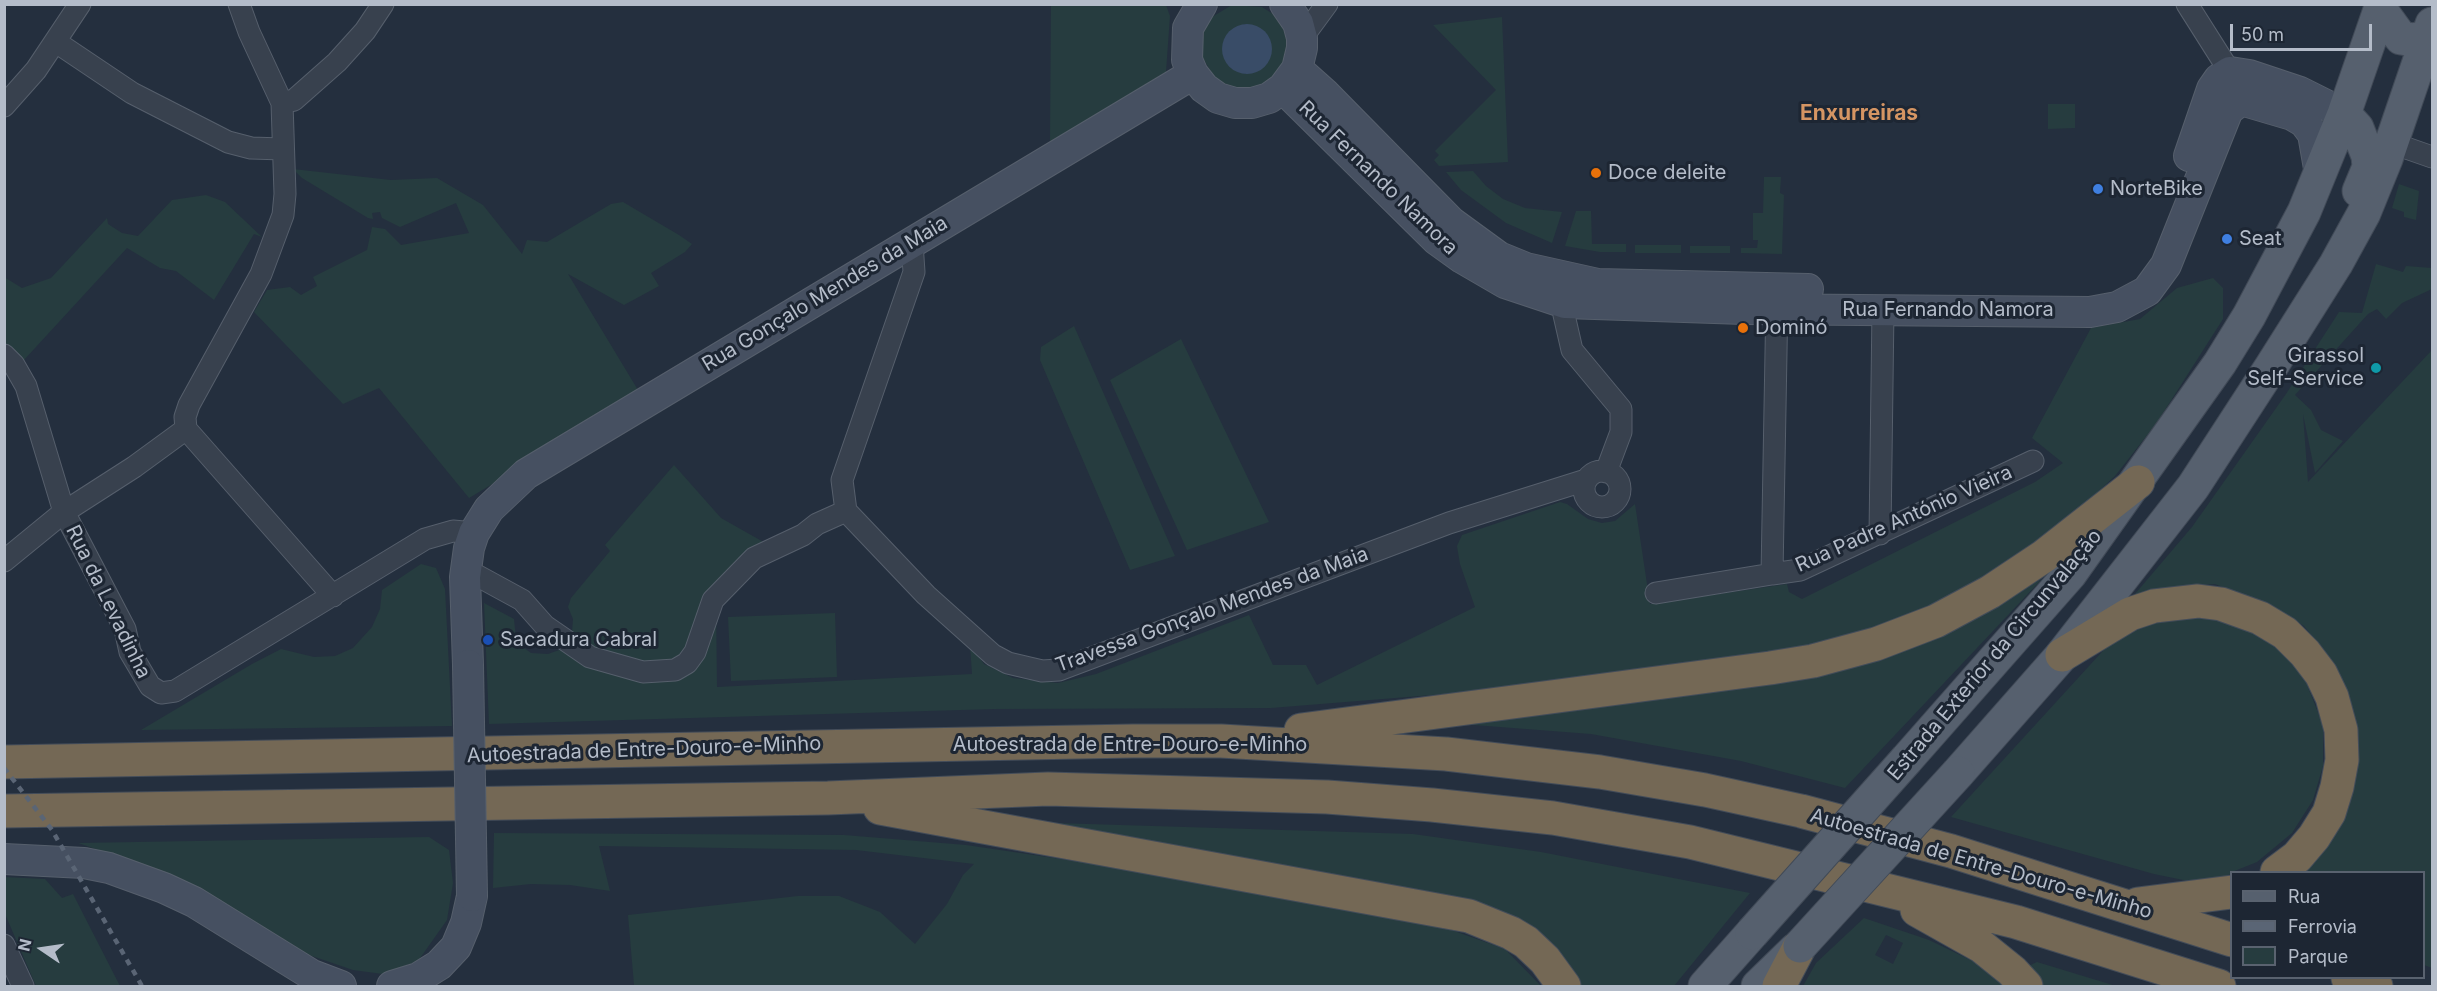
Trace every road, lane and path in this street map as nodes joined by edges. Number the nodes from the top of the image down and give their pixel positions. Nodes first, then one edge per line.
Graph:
1 (80, 4) edge
2 (239, 4) edge
3 (383, 4) edge
4 (1285, 4) edge
5 (1327, 4) edge
6 (2187, 4) edge
7 (2381, 7) edge
8 (1194, 8) edge
9 (2431, 30) edge
10 (1302, 38) junction
11 (56, 42) junction
12 (2363, 60) junction
13 (2230, 72) junction
14 (1193, 74) junction
15 (1290, 79) junction
16 (2300, 93) junction
17 (2241, 100) junction
18 (282, 104) junction
19 (4, 106) edge
20 (2344, 114) junction
21 (2392, 143) junction
22 (283, 149) junction
23 (2433, 157) edge
24 (2320, 174) junction
25 (2365, 180) junction
26 (2184, 198) junction
27 (912, 243) junction
28 (2336, 264) junction
29 (1777, 298) junction
30 (1883, 300) junction
31 (1565, 303) junction
32 (4, 355) edge
33 (186, 429) junction
34 (2033, 460) dead end
35 (1606, 472) junction
36 (1586, 480) junction
37 (2138, 482) junction
38 (64, 512) junction
39 (846, 512) junction
40 (474, 533) junction
41 (1880, 534) junction
42 (4, 561) edge
43 (1772, 574) junction
44 (465, 577) junction
45 (1656, 593) dead end
46 (333, 596) junction
47 (2062, 655) junction
48 (1221, 741) junction
49 (4, 762) edge
50 (828, 798) junction
51 (4, 811) edge
52 (4, 859) edge
53 (2280, 871) edge
54 (1872, 888) junction
55 (2230, 892) edge
56 (2122, 904) junction
57 (2230, 939) edge
58 (4, 945) edge
59 (1800, 946) junction
60 (2351, 979) edge
61 (23, 987) edge
62 (341, 987) edge
63 (392, 987) edge
64 (1564, 987) edge
65 (1705, 987) edge
66 (1758, 987) edge
67 (1779, 987) edge
68 (2026, 987) edge
69 (2218, 987) edge
70 (2376, 987) edge

1 - 11 street
2 - 18 street
3 - 18 street
4 - 10 main road
5 - 10 street
6 - 13 street
7 - 9 main road
7 - 12 main road, Estrada Exterior da Circunvalação
8 - 14 main road
9 - 21 main road
10 - 15 main road
11 - 19 street
11 - 22 street
12 - 16 main road
12 - 20 main road, Estrada Exterior da Circunvalação
13 - 16 main road
13 - 17 main road
13 - 26 main road, Rua Fernando Namora
14 - 15 main road
14 - 27 main road, Rua Gonçalo Mendes da Maia
15 - 29 main road, Rua Fernando Namora
15 - 31 main road, Rua Fernando Namora
16 - 20 main road
17 - 24 main road
17 - 26 main road, Rua Fernando Namora
18 - 22 street
20 - 24 main road, Estrada Exterior da Circunvalação
20 - 25 main road
21 - 23 street
21 - 28 main road
22 - 33 street
24 - 25 main road
24 - 37 main road, Estrada Exterior da Circunvalação
25 - 28 main road
26 - 30 main road, Rua Fernando Namora
27 - 39 street
27 - 40 main road, Rua Gonçalo Mendes da Maia
28 - 47 main road
29 - 30 main road, Rua Fernando Namora
29 - 31 main road, Rua Fernando Namora
29 - 43 street, Rua Padre António Vieira
30 - 41 street
31 - 35 street
32 - 38 street, Rua da Levadinha
33 - 38 street
33 - 46 street
34 - 41 street, Rua Padre António Vieira
35 - 36 street, Travessa Gonçalo Mendes da Maia
35 - 36 street
36 - 39 street, Travessa Gonçalo Mendes da Maia
37 - 48 highway
37 - 65 main road, Estrada Exterior da Circunvalação, bridge
38 - 42 street
38 - 46 street, Rua da Levadinha
39 - 44 street
40 - 44 main road, Rua Gonçalo Mendes da Maia
40 - 46 street
41 - 43 street, Rua Padre António Vieira
43 - 45 street
44 - 63 main road, Rua Gonçalo Mendes da Maia, bridge
47 - 53 highway
47 - 59 main road, bridge
48 - 49 highway, Autoestrada de Entre-Douro-e-Minho
48 - 56 highway, Autoestrada de Entre-Douro-e-Minho
50 - 51 highway
50 - 54 highway
50 - 64 highway
52 - 62 main road
54 - 68 highway
54 - 69 highway
55 - 56 highway
56 - 57 highway, Autoestrada de Entre-Douro-e-Minho
58 - 61 street
59 - 66 main road
59 - 67 highway
60 - 70 highway

